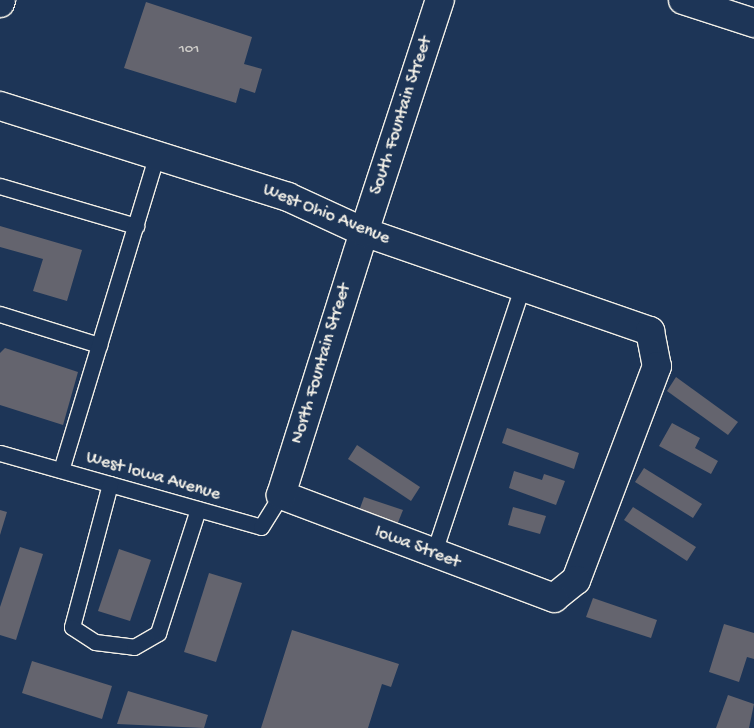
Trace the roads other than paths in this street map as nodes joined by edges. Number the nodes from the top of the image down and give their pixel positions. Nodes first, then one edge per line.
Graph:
1 (440, 0) edge
2 (683, 0) edge
3 (754, 24) edge
4 (0, 106) edge
5 (157, 155) junction
6 (0, 186) edge
7 (136, 226) junction
8 (364, 232) junction
9 (522, 288) junction
10 (0, 314) edge
11 (99, 345) junction
12 (0, 453) edge
13 (61, 470) junction
14 (110, 484) junction
15 (281, 495) junction
16 (198, 509) junction
17 (433, 556) junction
18 (554, 598) joint

1 - 8 street, South Fountain Street
2 - 3 street
4 - 5 street, West Ohio Avenue
5 - 7 lane
5 - 8 street, West Ohio Avenue
6 - 7 lane
7 - 11 lane
8 - 9 street, West Ohio Avenue
8 - 15 street, North Fountain Street
9 - 17 lane
9 - 18 street, West Ohio Avenue
10 - 11 lane
11 - 13 lane
12 - 13 lane, West Iowa Avenue
13 - 14 lane, West Iowa Avenue
14 - 16 lane, West Iowa Avenue
14 - 16 lane
15 - 16 lane, West Iowa Avenue
15 - 17 street, Iowa Street
17 - 18 street, Iowa Street

